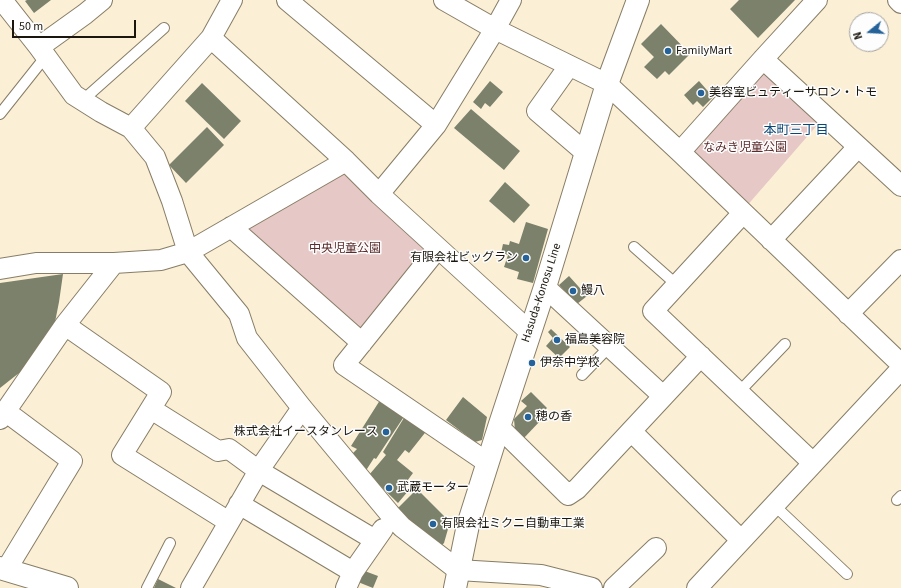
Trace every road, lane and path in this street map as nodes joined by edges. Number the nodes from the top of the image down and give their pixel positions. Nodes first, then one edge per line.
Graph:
1 (102, 0) edge
2 (232, 0) edge
3 (287, 0) edge
4 (444, 0) edge
5 (511, 0) edge
6 (638, 0) edge
7 (817, 0) edge
8 (898, 0) edge
9 (9, 2) edge
10 (901, 3) edge
11 (164, 28) dead end
12 (495, 30) junction
13 (211, 38) junction
14 (42, 52) junction
15 (762, 59) junction
16 (569, 66) junction
17 (607, 84) junction
18 (83, 100) junction
19 (0, 114) edge
20 (436, 125) junction
21 (131, 128) junction
22 (858, 147) junction
23 (680, 152) junction
24 (586, 153) junction
25 (346, 161) junction
26 (901, 186) edge
27 (379, 194) junction
28 (743, 213) junction
29 (231, 227) junction
30 (771, 240) junction
31 (634, 246) dead end
32 (438, 248) junction
33 (188, 252) junction
34 (901, 260) edge
35 (114, 263) junction
36 (0, 269) edge
37 (677, 285) junction
38 (545, 287) junction
39 (848, 314) junction
40 (66, 325) junction
41 (530, 332) junction
42 (362, 344) junction
43 (786, 344) dead end
44 (610, 346) junction
45 (701, 356) junction
46 (901, 369) edge
47 (582, 375) dead end
48 (739, 392) junction
49 (664, 396) junction
50 (302, 408) junction
51 (151, 409) junction
52 (3, 415) edge
53 (499, 427) junction
54 (630, 431) junction
55 (813, 463) junction
56 (488, 464) junction
57 (259, 471) junction
58 (239, 504) junction
59 (774, 505) junction
60 (392, 517) junction
61 (229, 522) junction
62 (375, 540) junction
63 (741, 540) junction
64 (170, 543) dead end
65 (656, 548) dead end
66 (2, 572) edge
67 (847, 574) dead end
68 (457, 579) edge
69 (350, 580) edge
70 (64, 588) edge
71 (147, 588) edge
72 (191, 588) edge
73 (592, 588) edge
74 (614, 588) edge
75 (696, 588) edge

1 - 14 street
2 - 13 street
3 - 20 street
4 - 12 street
5 - 12 street
6 - 17 main road, Hasuda-Konosu Line
7 - 15 street
8 - 10 street
9 - 14 street
11 - 18 lane
12 - 16 street
12 - 20 street
13 - 21 street
13 - 25 street
14 - 18 street
14 - 19 lane
15 - 22 street
15 - 23 street
16 - 17 street
16 - 24 street
17 - 23 street
17 - 24 main road, Hasuda-Konosu Line
18 - 21 street
20 - 27 street
21 - 33 street
22 - 26 street
22 - 30 street
23 - 28 street
24 - 38 main road, Hasuda-Konosu Line
25 - 27 street
25 - 29 street
27 - 32 street
28 - 30 street
28 - 37 street
29 - 33 street
29 - 42 street
30 - 39 street
31 - 37 lane
32 - 41 street
32 - 42 street
33 - 35 street
33 - 50 street
34 - 39 street
35 - 36 street
35 - 40 street
37 - 45 street
38 - 41 main road, Hasuda-Konosu Line
38 - 44 street
39 - 46 street
40 - 51 street
40 - 52 street
41 - 53 main road, Hasuda-Konosu Line
42 - 56 street
43 - 48 lane
44 - 47 lane
44 - 49 street
45 - 48 street
45 - 49 street
46 - 55 street
48 - 55 street
49 - 54 street
50 - 57 street
50 - 60 street
51 - 57 street
51 - 61 street
52 - 66 street
53 - 54 street
53 - 56 main road, Hasuda-Konosu Line
54 - 63 street
55 - 59 street
56 - 68 main road, Hasuda-Konosu Line
57 - 58 street
57 - 62 street
58 - 61 street
58 - 69 street
59 - 63 street
59 - 67 lane
60 - 62 street
60 - 68 street
61 - 72 street
62 - 69 street
63 - 75 street
64 - 71 lane
65 - 74 street
66 - 70 main road
68 - 73 street

